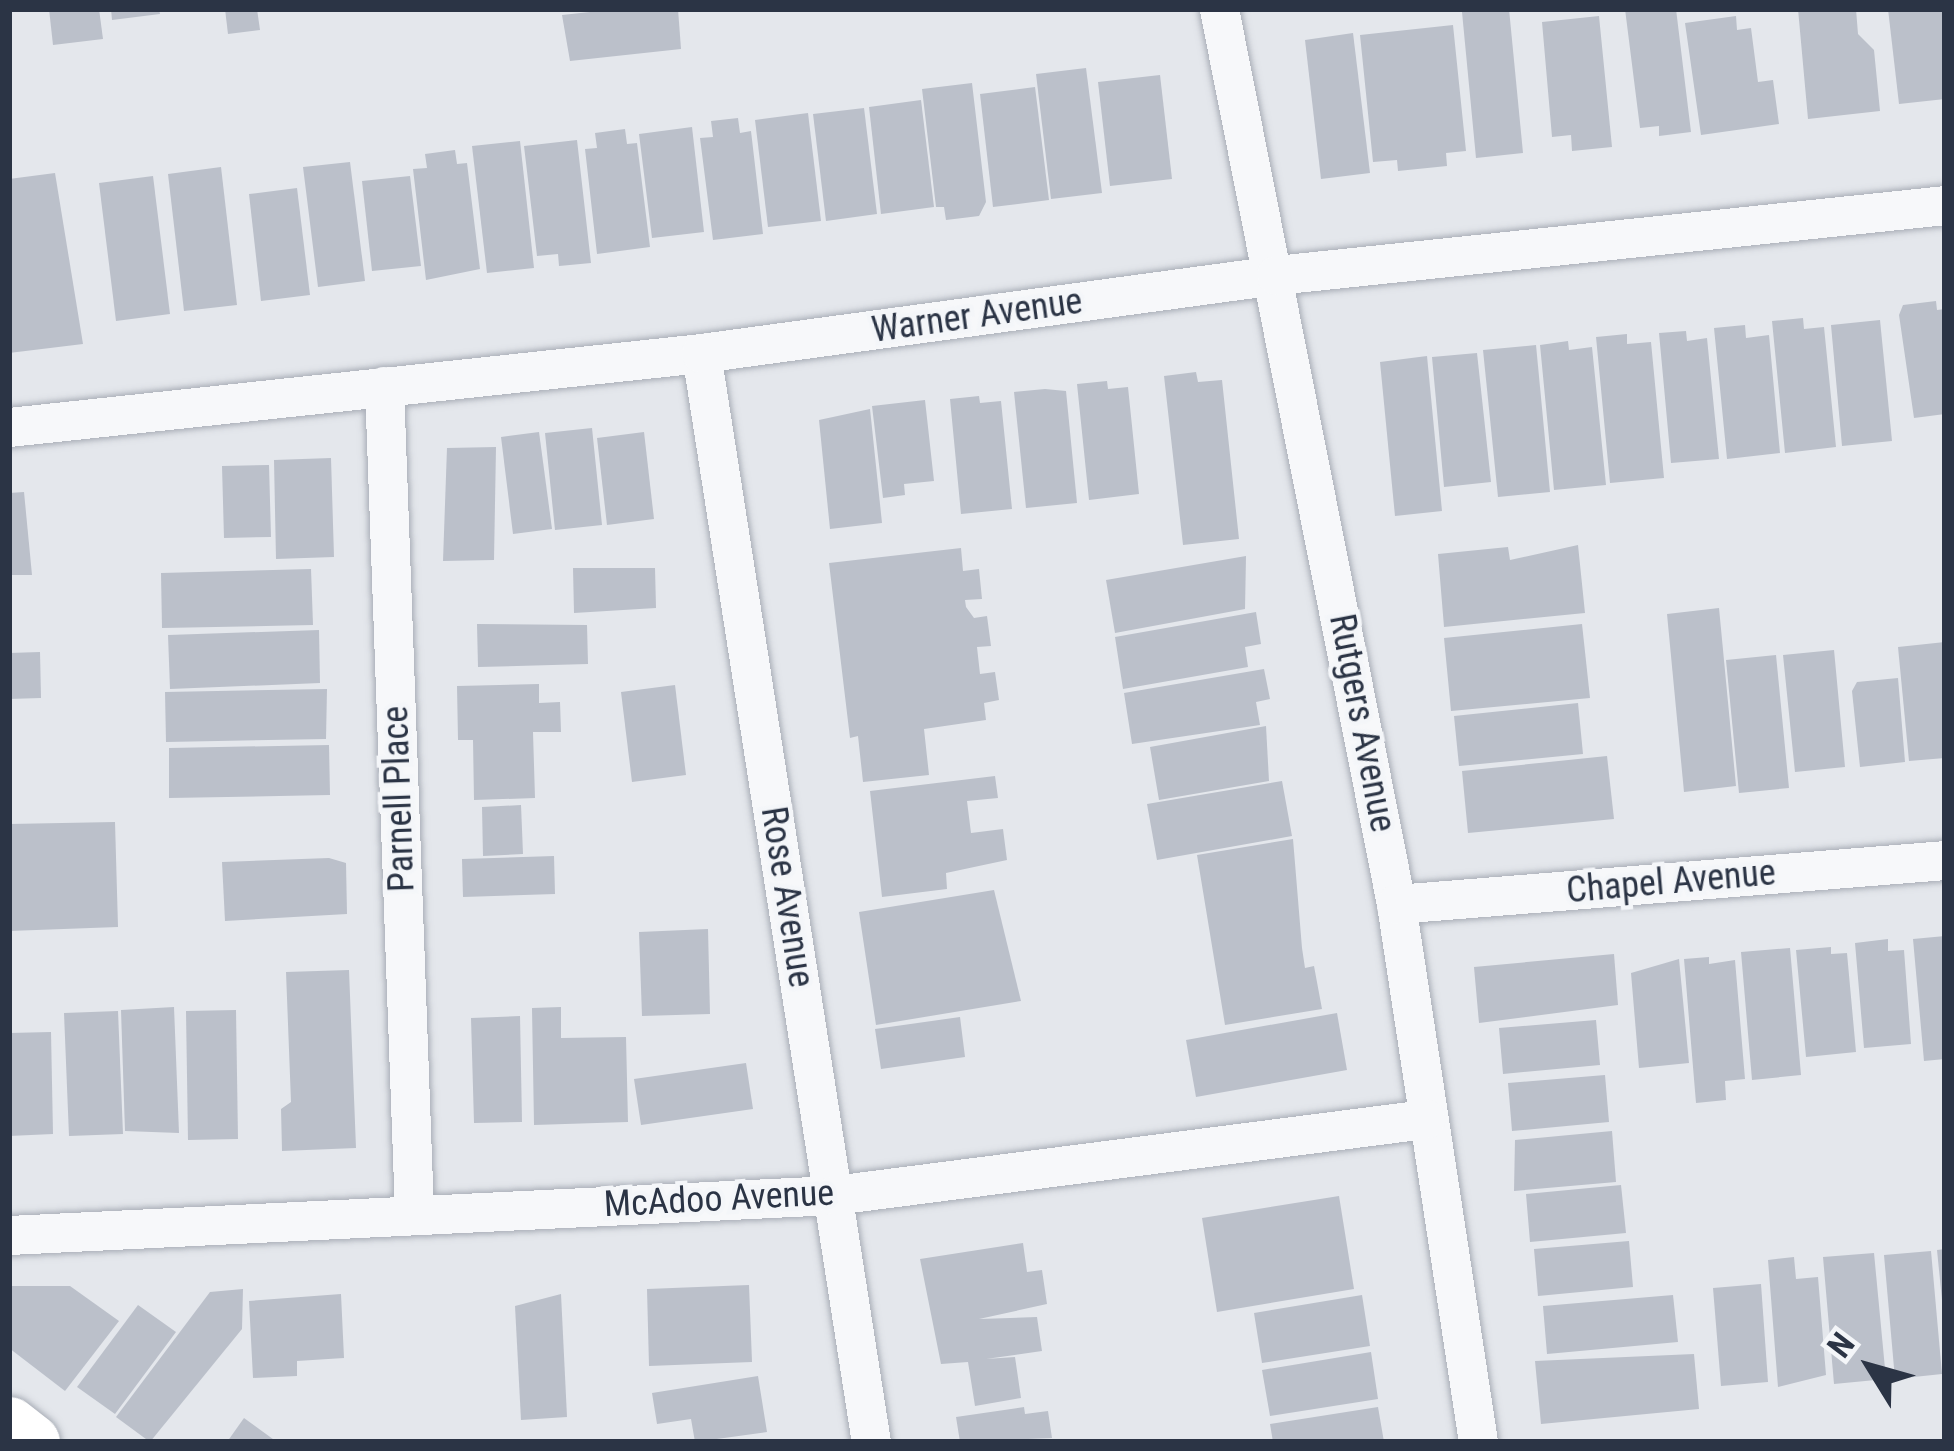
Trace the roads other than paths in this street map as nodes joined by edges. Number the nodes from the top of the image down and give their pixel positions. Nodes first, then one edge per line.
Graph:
1 (1219, 9) edge
2 (1945, 205) edge
3 (1276, 275) junction
4 (701, 353) junction
5 (384, 386) junction
6 (9, 428) edge
7 (1945, 860) edge
8 (1396, 904) junction
9 (1425, 1119) junction
10 (834, 1196) junction
11 (414, 1213) junction
12 (9, 1235) edge
13 (9, 1425) edge
14 (31, 1442) edge
15 (871, 1442) edge
16 (1478, 1442) edge

1 - 3 street, Rutgers Avenue
2 - 3 street, Warner Avenue
3 - 4 street, Warner Avenue
3 - 8 street, Rutgers Avenue
4 - 5 street, Warner Avenue
4 - 10 street, Rose Avenue
5 - 6 street, Warner Avenue
5 - 11 street, Parnell Place
7 - 8 street, Chapel Avenue
8 - 9 street, Rutgers Avenue
9 - 10 street, McAdoo Avenue
9 - 16 street, Rutgers Avenue
10 - 11 street, McAdoo Avenue
10 - 15 street, Rose Avenue
11 - 12 street, McAdoo Avenue
13 - 14 street

